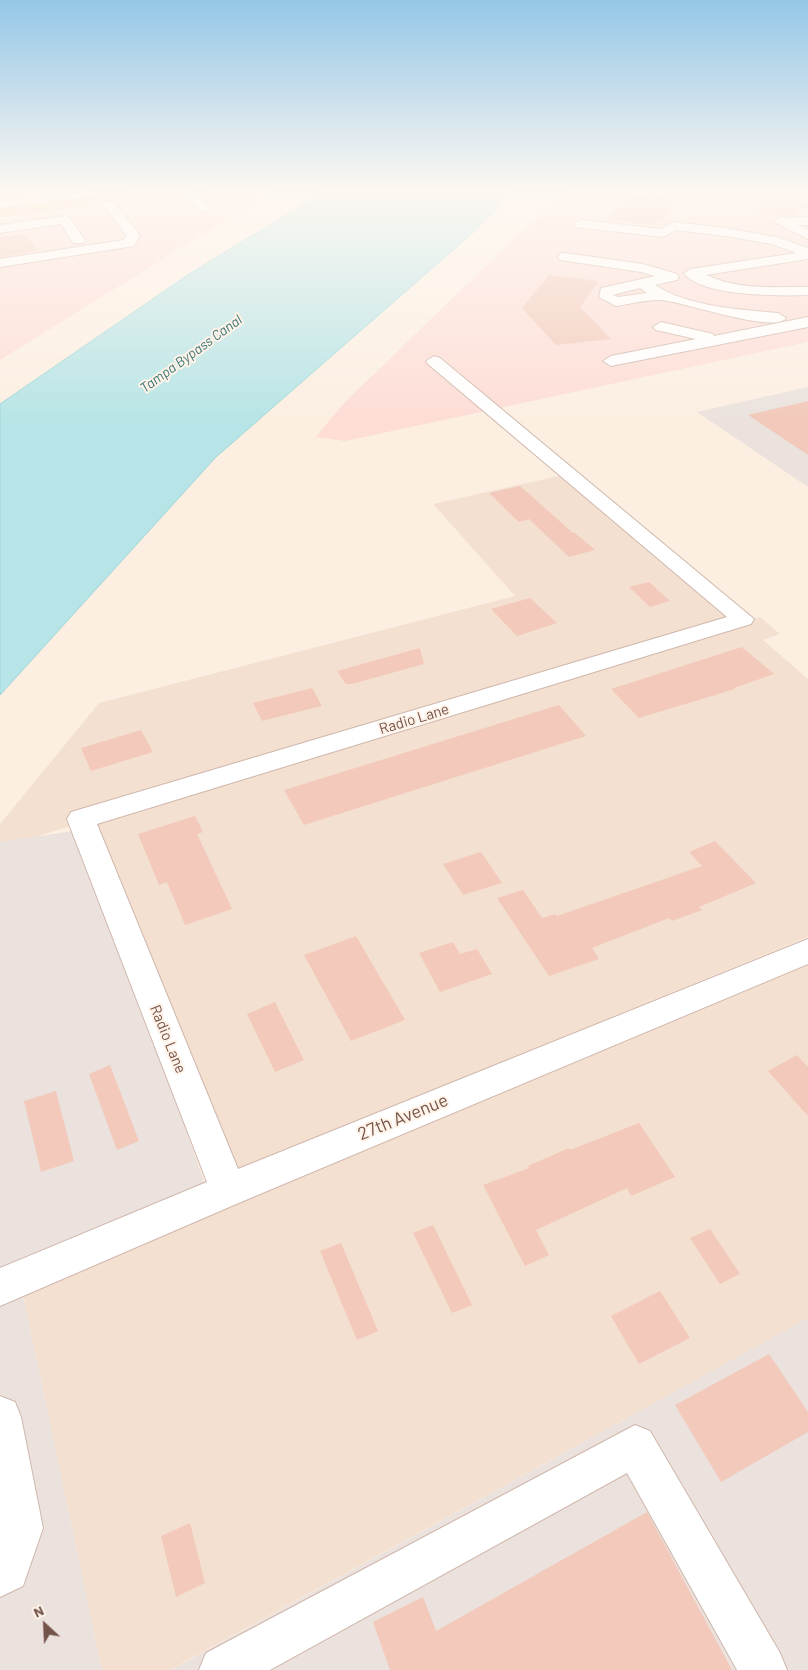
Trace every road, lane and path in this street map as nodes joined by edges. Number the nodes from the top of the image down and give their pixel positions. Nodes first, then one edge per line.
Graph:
1 (636, 267) edge
2 (735, 267) edge
3 (691, 273) junction
4 (799, 277) dead end
5 (668, 278) junction
6 (642, 283) junction
7 (808, 290) edge
8 (660, 295) junction
9 (808, 305) edge
10 (685, 317) dead end
11 (805, 323) edge
12 (661, 327) dead end
13 (757, 332) junction
14 (718, 339) junction
15 (434, 361) dead end
16 (611, 361) dead end
17 (808, 951) edge
18 (228, 1190) junction
19 (0, 1287) edge
20 (0, 1418) edge
21 (0, 1574) edge
22 (223, 1670) edge
23 (763, 1670) edge

1 - 5 street
2 - 3 street
3 - 5 street
3 - 7 street
4 - 7 street
5 - 6 street
5 - 9 street
6 - 8 street
6 - 8 street
8 - 11 street
10 - 13 street
11 - 13 street
12 - 14 street
13 - 14 street
14 - 16 street
15 - 18 street, Radio Lane
17 - 18 street, 27th Avenue
18 - 19 street, 27th Avenue
20 - 21 street
22 - 23 street

